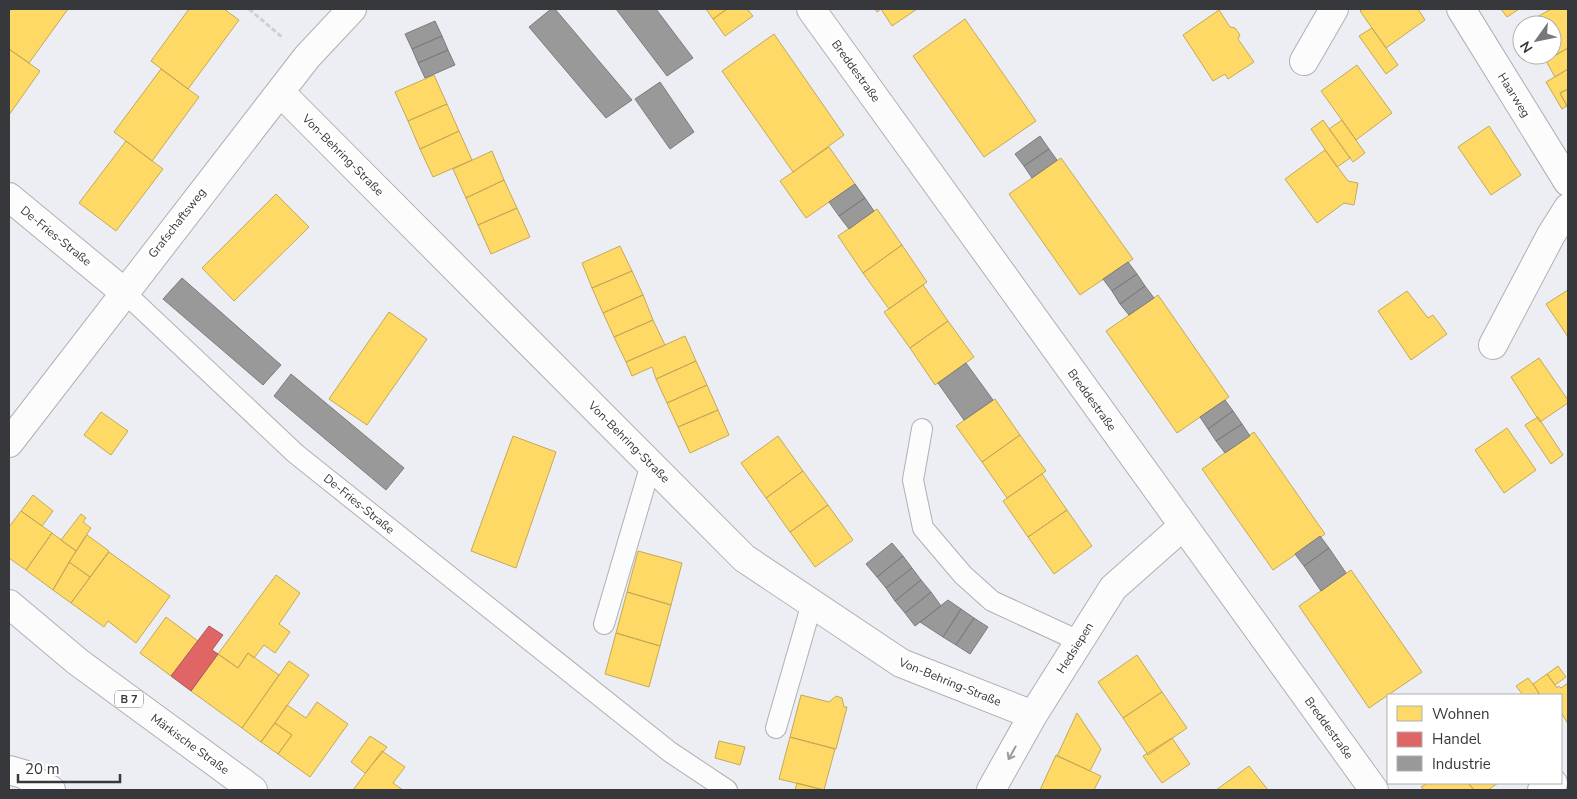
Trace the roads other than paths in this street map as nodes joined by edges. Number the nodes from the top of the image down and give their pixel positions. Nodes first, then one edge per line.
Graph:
1 (352, 9) edge
2 (811, 9) edge
3 (1334, 9) edge
4 (1460, 9) edge
5 (1304, 61) dead end
6 (280, 92) junction
7 (1568, 182) edge
8 (9, 197) edge
9 (1568, 208) edge
10 (124, 292) junction
11 (1493, 345) dead end
12 (922, 429) dead end
13 (9, 443) edge
14 (651, 464) junction
15 (1183, 526) junction
16 (812, 603) junction
17 (9, 604) edge
18 (604, 624) dead end
19 (1080, 641) junction
20 (1033, 715) junction
21 (776, 728) dead end
22 (9, 770) edge
23 (51, 790) edge
24 (253, 790) edge
25 (727, 790) edge
26 (991, 790) edge
27 (1374, 790) edge

1 - 6 street, Grafschaftsweg
2 - 15 street, Breddestraße
3 - 5 street
4 - 7 street, Haarweg
6 - 10 street, Grafschaftsweg
6 - 14 street, Von-Behring-Straße
8 - 10 street, De-Fries-Straße
9 - 11 street
10 - 13 street, Grafschaftsweg
10 - 25 lane, De-Fries-Straße
12 - 19 lane
14 - 16 street, Von-Behring-Straße
14 - 18 lane
15 - 19 street, Hedsiepen
15 - 27 street, Breddestraße
16 - 20 street, Von-Behring-Straße
16 - 21 lane
17 - 24 street, Märkische Straße / B 7
19 - 20 street, Hedsiepen
20 -> 26 street, Hedsiepen
22 - 23 street

